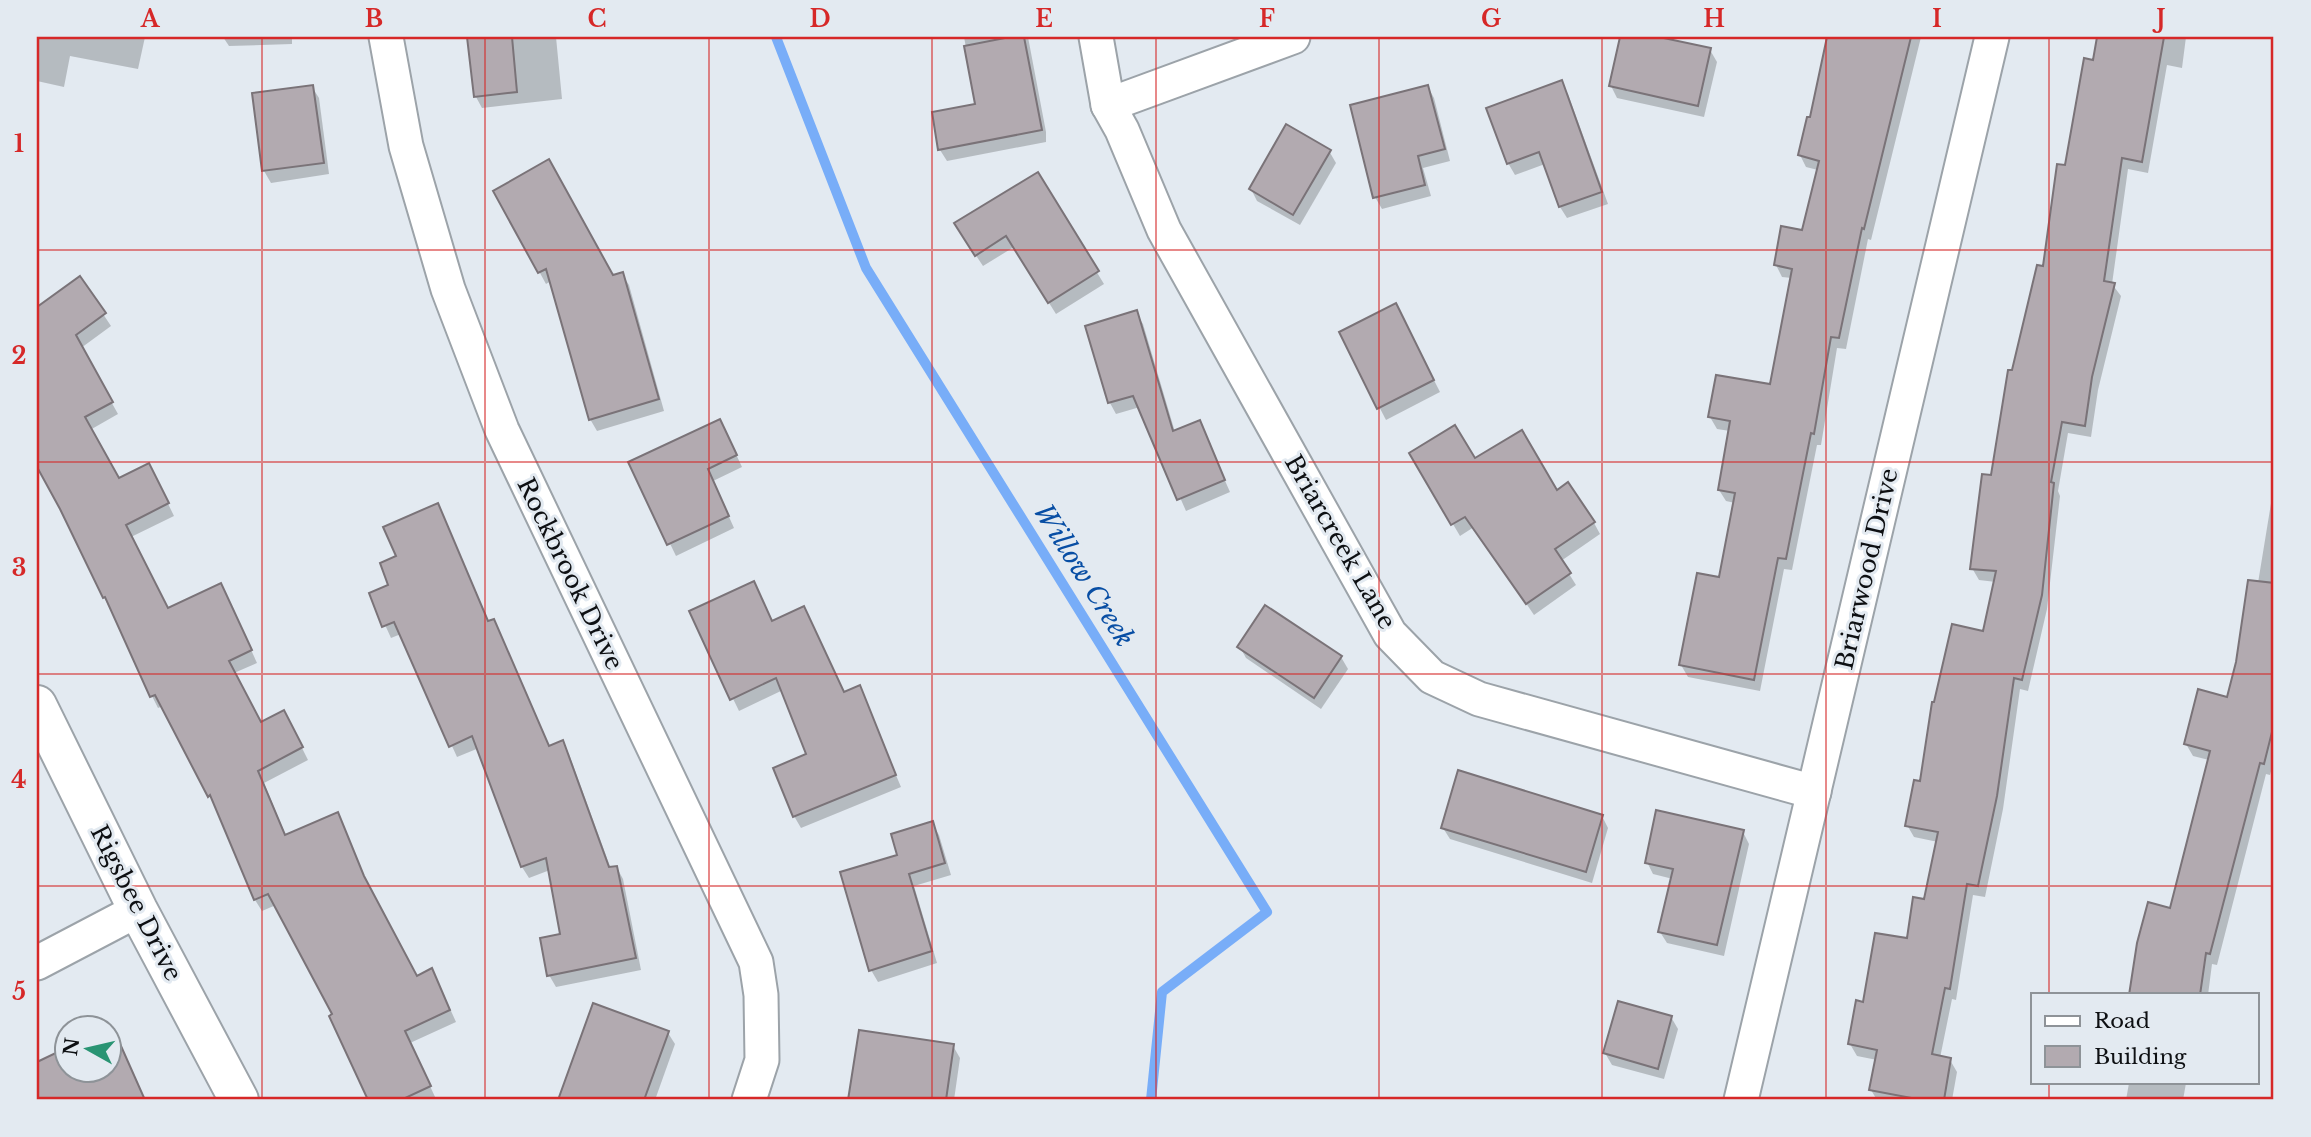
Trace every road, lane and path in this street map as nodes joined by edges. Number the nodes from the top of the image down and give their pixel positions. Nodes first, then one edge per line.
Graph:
1 (386, 37) edge
2 (1096, 37) edge
3 (1293, 37) edge
4 (1993, 37) edge
5 (1108, 105) junction
6 (37, 705) edge
7 (1814, 792) junction
8 (138, 910) junction
9 (37, 963) edge
10 (239, 1100) edge
11 (749, 1100) edge
12 (1741, 1100) edge

1 - 11 street, Rockbrook Drive
2 - 5 street, Briarcreek Lane
3 - 5 street
4 - 7 street, Briarwood Drive
5 - 7 street, Briarcreek Lane
6 - 8 street, Rigsbee Drive
7 - 12 street, Briarwood Drive
8 - 9 street
8 - 10 street, Rigsbee Drive

